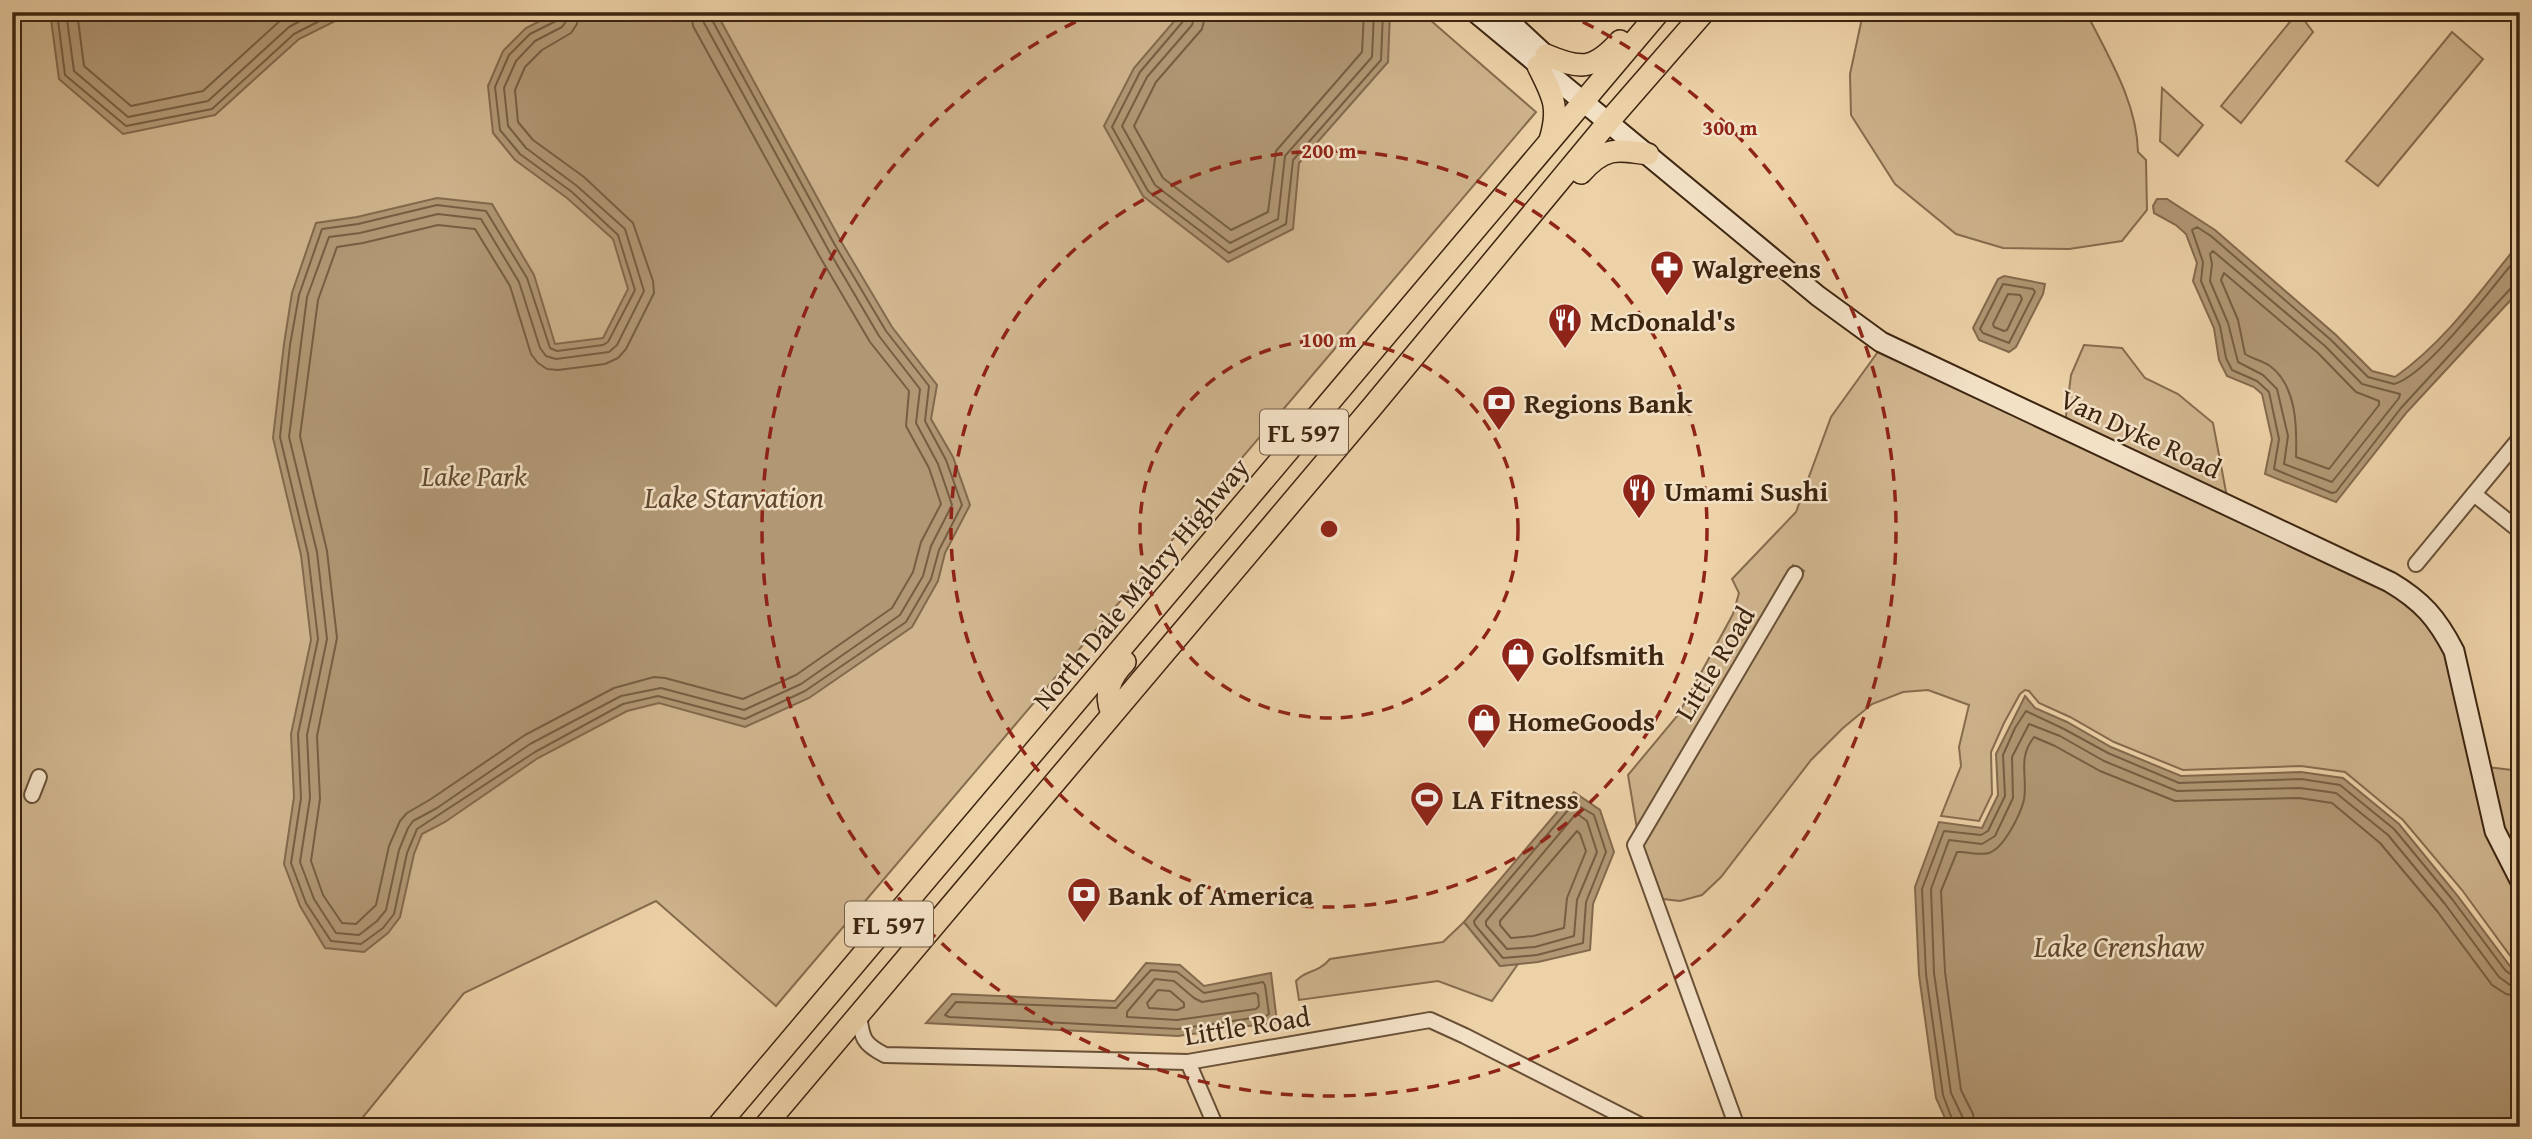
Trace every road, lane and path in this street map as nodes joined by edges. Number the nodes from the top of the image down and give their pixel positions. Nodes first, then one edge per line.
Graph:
1 (1475, 12) edge
2 (1499, 12) edge
3 (1644, 12) edge
4 (1659, 12) edge
5 (1704, 12) edge
6 (1542, 60) junction
7 (1586, 101) junction
8 (1609, 121) junction
9 (1548, 144) junction
10 (1648, 154) junction
11 (2520, 439) edge
12 (2474, 494) junction
13 (1233, 516) junction
14 (2520, 531) edge
15 (2416, 564) dead end
16 (1795, 574) dead end
17 (1118, 706) junction
18 (1060, 720) junction
19 (39, 777) dead end
20 (32, 795) dead end
21 (2520, 880) edge
22 (859, 1015) junction
23 (1188, 1062) junction
24 (717, 1127) edge
25 (764, 1127) edge
26 (1216, 1127) edge
27 (1644, 1127) edge
28 (1737, 1127) edge

1 - 6 street, Van Dyke Road
2 - 6 street, Van Dyke Road
3 - 6 main road
4 - 7 main road, North Dale Mabry Highway / FL 597
5 - 8 main road, FL 597
6 - 7 street, Van Dyke Road
6 - 9 main road
7 - 8 street, Van Dyke Road
7 - 9 main road, North Dale Mabry Highway / FL 597
8 - 10 street, Van Dyke Road
8 - 17 main road, FL 597
9 - 13 main road, North Dale Mabry Highway / FL 597
10 - 17 main road
10 - 21 street, Van Dyke Road
11 - 12 street
12 - 14 street
12 - 15 street
13 - 17 main road
13 - 18 main road, North Dale Mabry Highway / FL 597
16 - 28 street, Little Road
17 - 18 main road
17 - 22 main road, FL 597
18 - 24 main road, North Dale Mabry Highway / FL 597
19 - 20 street
22 - 23 street, Little Road
22 - 25 main road, FL 597
23 - 26 street
23 - 27 street, Little Road

